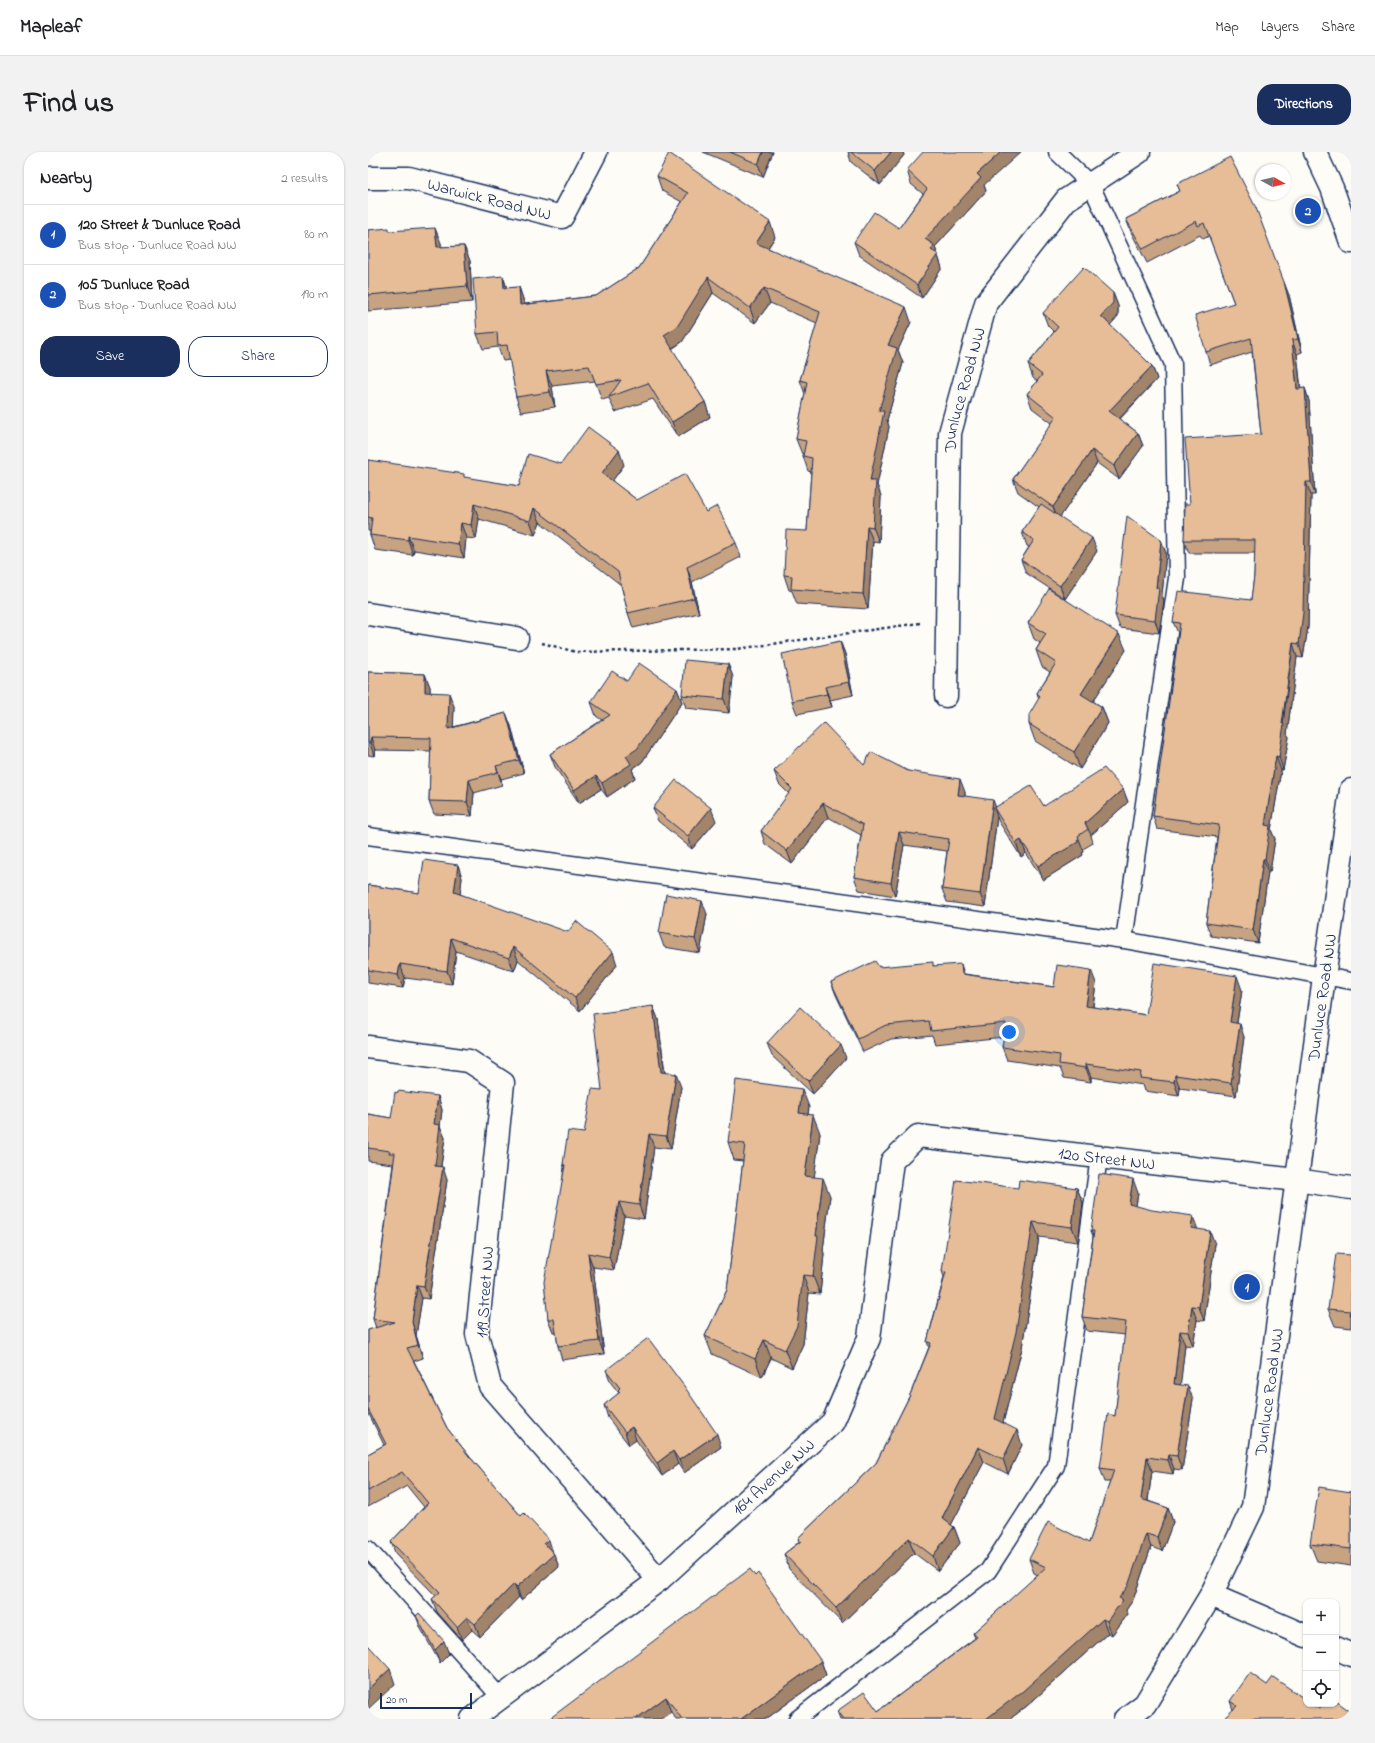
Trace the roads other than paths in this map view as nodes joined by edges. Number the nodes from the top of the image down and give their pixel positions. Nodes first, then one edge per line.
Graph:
1 (596, 152) edge
2 (1057, 152) edge
3 (1139, 152) edge
4 (1315, 152) edge
5 (368, 178) edge
6 (1091, 185) junction
7 (1351, 242) edge
8 (368, 614) edge
9 (518, 638) road end
10 (946, 696) dead end
11 (1351, 790) edge
12 (368, 836) edge
13 (1124, 940) junction
14 (1324, 976) junction
15 (1351, 981) edge
16 (368, 1047) edge
17 (918, 1136) joint
18 (1099, 1157) junction
19 (1296, 1180) junction
20 (1351, 1188) edge
21 (368, 1549) edge
22 (660, 1580) junction
23 (1211, 1595) junction
24 (1304, 1635) edge
25 (1339, 1649) edge
26 (1351, 1655) edge
27 (500, 1698) junction
28 (472, 1719) edge
29 (797, 1719) edge
30 (1125, 1719) edge

1 - 5 street, Warwick Road NW
2 - 6 lane
3 - 6 street, Dunluce Road NW
4 - 7 street
6 - 10 street, Dunluce Road NW
6 - 13 lane
8 - 9 street
11 - 14 street, Dunluce Road NW
12 - 13 lane
13 - 14 lane
14 - 15 lane
14 - 19 street, Dunluce Road NW
16 - 22 street, 119 Street NW
17 - 18 street, 120 Street NW
17 - 22 street, 164 Avenue NW
18 - 19 street, 120 Street NW
18 - 29 lane
19 - 20 street
19 - 23 street, Dunluce Road NW
21 - 27 lane
22 - 27 street, 164 Avenue NW
23 - 24 street
23 - 30 street, Dunluce Road NW
25 - 26 street
27 - 28 street, 164 Avenue NW

